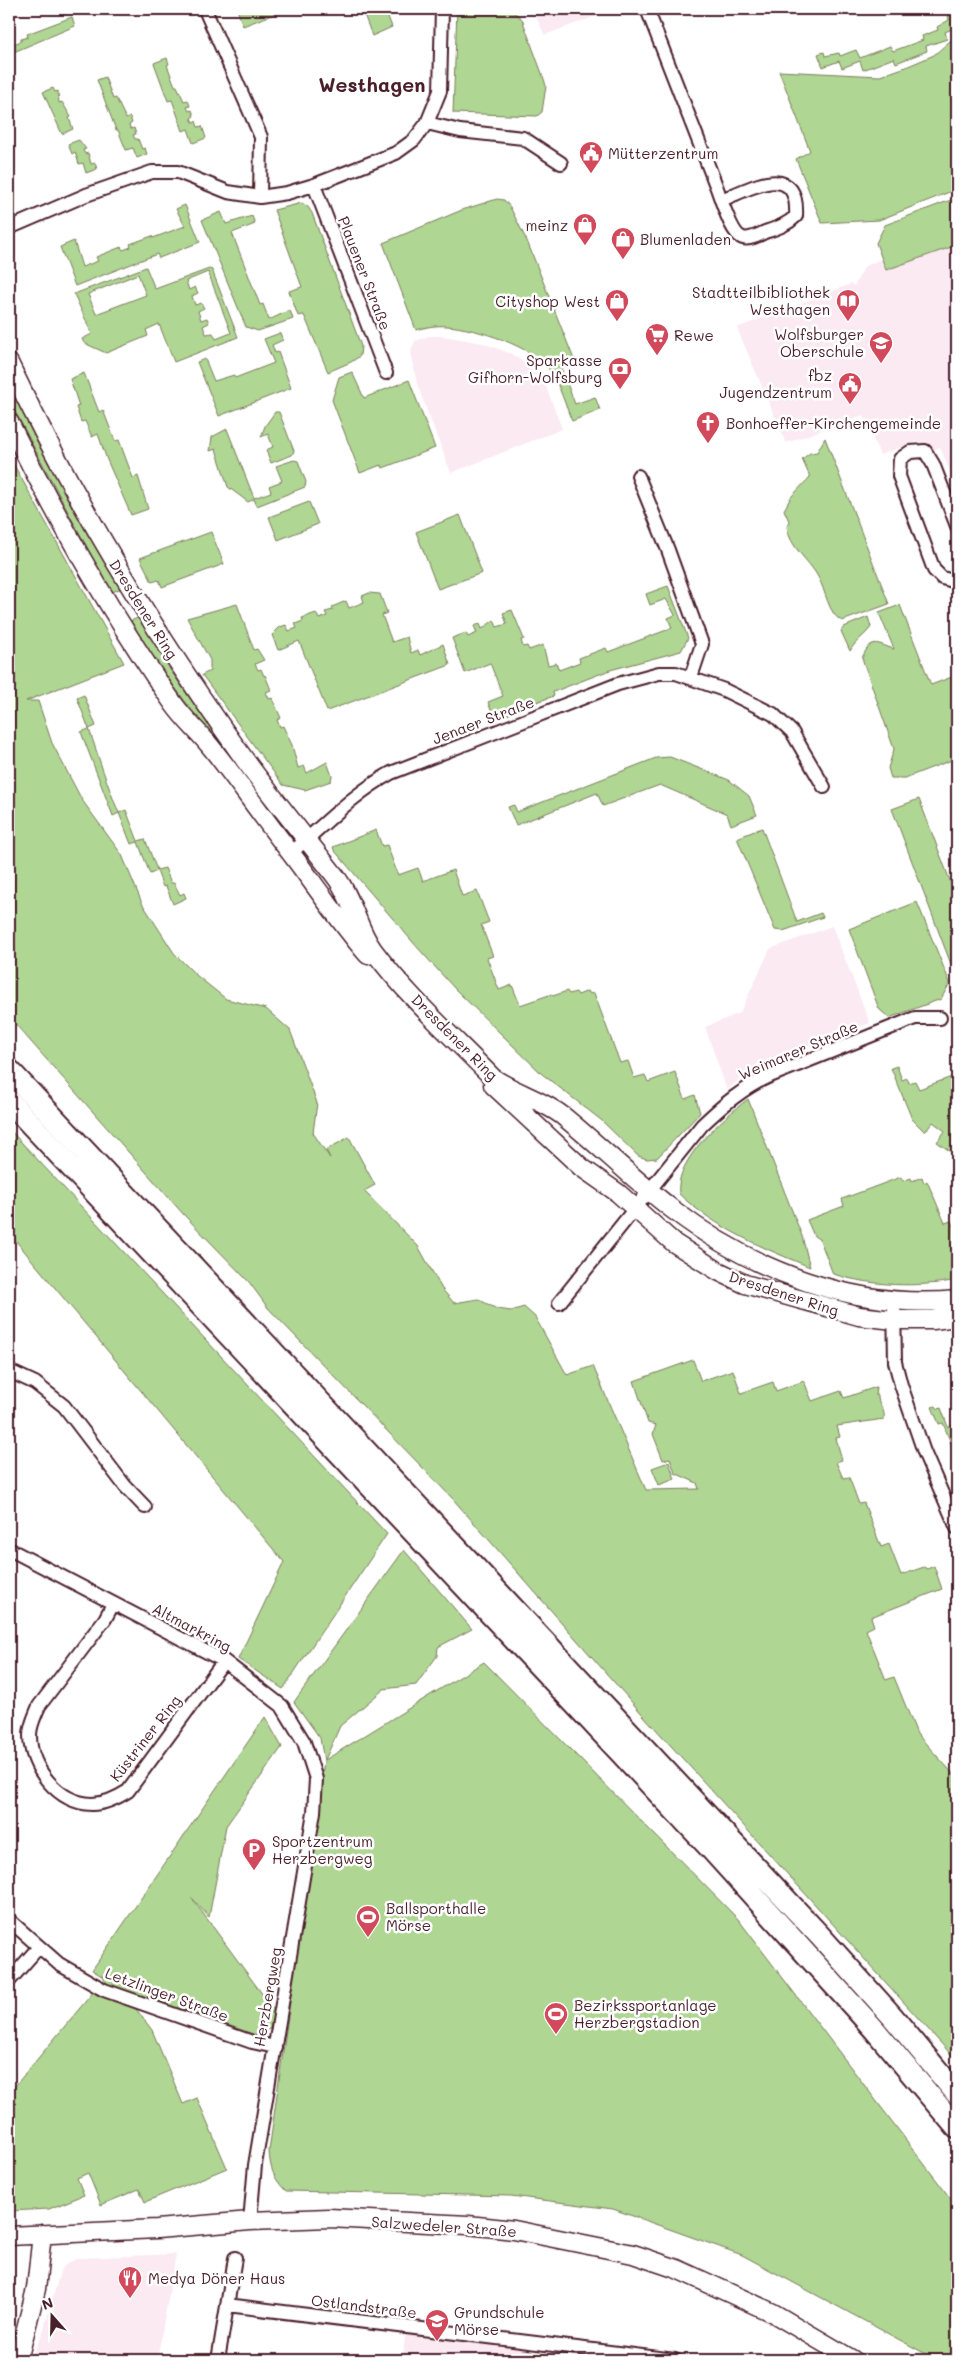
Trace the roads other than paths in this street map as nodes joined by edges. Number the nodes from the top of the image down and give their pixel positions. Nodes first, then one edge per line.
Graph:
1 (207, 9) edge
2 (442, 9) edge
3 (647, 9) edge
4 (427, 123) junction
5 (561, 163) dead end
6 (314, 185) junction
7 (260, 197) junction
8 (722, 200) junction
9 (9, 228) edge
10 (9, 363) edge
11 (386, 373) dead end
12 (9, 422) edge
13 (638, 476) dead end
14 (957, 526) edge
15 (957, 582) edge
16 (691, 677) junction
17 (824, 787) dead end
18 (306, 840) junction
19 (291, 853) junction
20 (940, 1018) dead end
21 (9, 1070) edge
22 (9, 1101) edge
23 (650, 1192) junction
24 (635, 1210) junction
25 (957, 1300) edge
26 (894, 1301) junction
27 (559, 1303) dead end
28 (957, 1317) edge
29 (894, 1320) junction
30 (9, 1371) edge
31 (145, 1507) dead end
32 (957, 1528) edge
33 (9, 1549) edge
34 (113, 1604) junction
35 (224, 1661) junction
36 (316, 1779) joint
37 (9, 1920) edge
38 (38, 1948) junction
39 (9, 1981) edge
40 (275, 2047) junction
41 (957, 2094) edge
42 (957, 2128) edge
43 (250, 2221) junction
44 (42, 2234) junction
45 (9, 2236) edge
46 (235, 2258) dead end
47 (227, 2305) junction
48 (18, 2360) edge
49 (218, 2360) edge
50 (675, 2360) edge
51 (853, 2360) edge

1 - 7 street
2 - 4 street
3 - 8 street
4 - 5 street
4 - 6 street
6 - 7 street
6 - 11 street, Plauener Straße
7 - 9 street
8 - 8 street
10 - 18 street, Dresdener Ring
12 - 19 street, Dresdener Ring
13 - 16 street
14 - 15 street
16 - 17 street, Jenaer Straße
16 - 18 street, Jenaer Straße
18 - 19 street
18 - 23 street, Dresdener Ring
19 - 24 street, Dresdener Ring
20 - 23 street, Weimarer Straße
21 - 41 highway
22 - 42 highway
23 - 24 street
23 - 26 street, Dresdener Ring
24 - 27 street
24 - 29 street, Dresdener Ring
25 - 26 street, Dresdener Ring
26 - 29 street
28 - 29 street, Dresdener Ring
29 - 32 street
30 - 31 street
33 - 34 street, Altmarkring
34 - 35 street, Altmarkring
34 - 35 street, Küstriner Ring
35 - 36 street, Altmarkring
36 - 40 street, Herzbergweg
37 - 38 street, Letzlinger Straße
38 - 39 street
38 - 40 street, Letzlinger Straße
40 - 43 street, Herzbergweg
43 - 44 street, Salzwedeler Straße
43 - 51 street, Salzwedeler Straße
44 - 45 street, Salzwedeler Straße
44 - 48 street
46 - 47 street
47 - 49 street
47 - 50 street, Ostlandstraße

